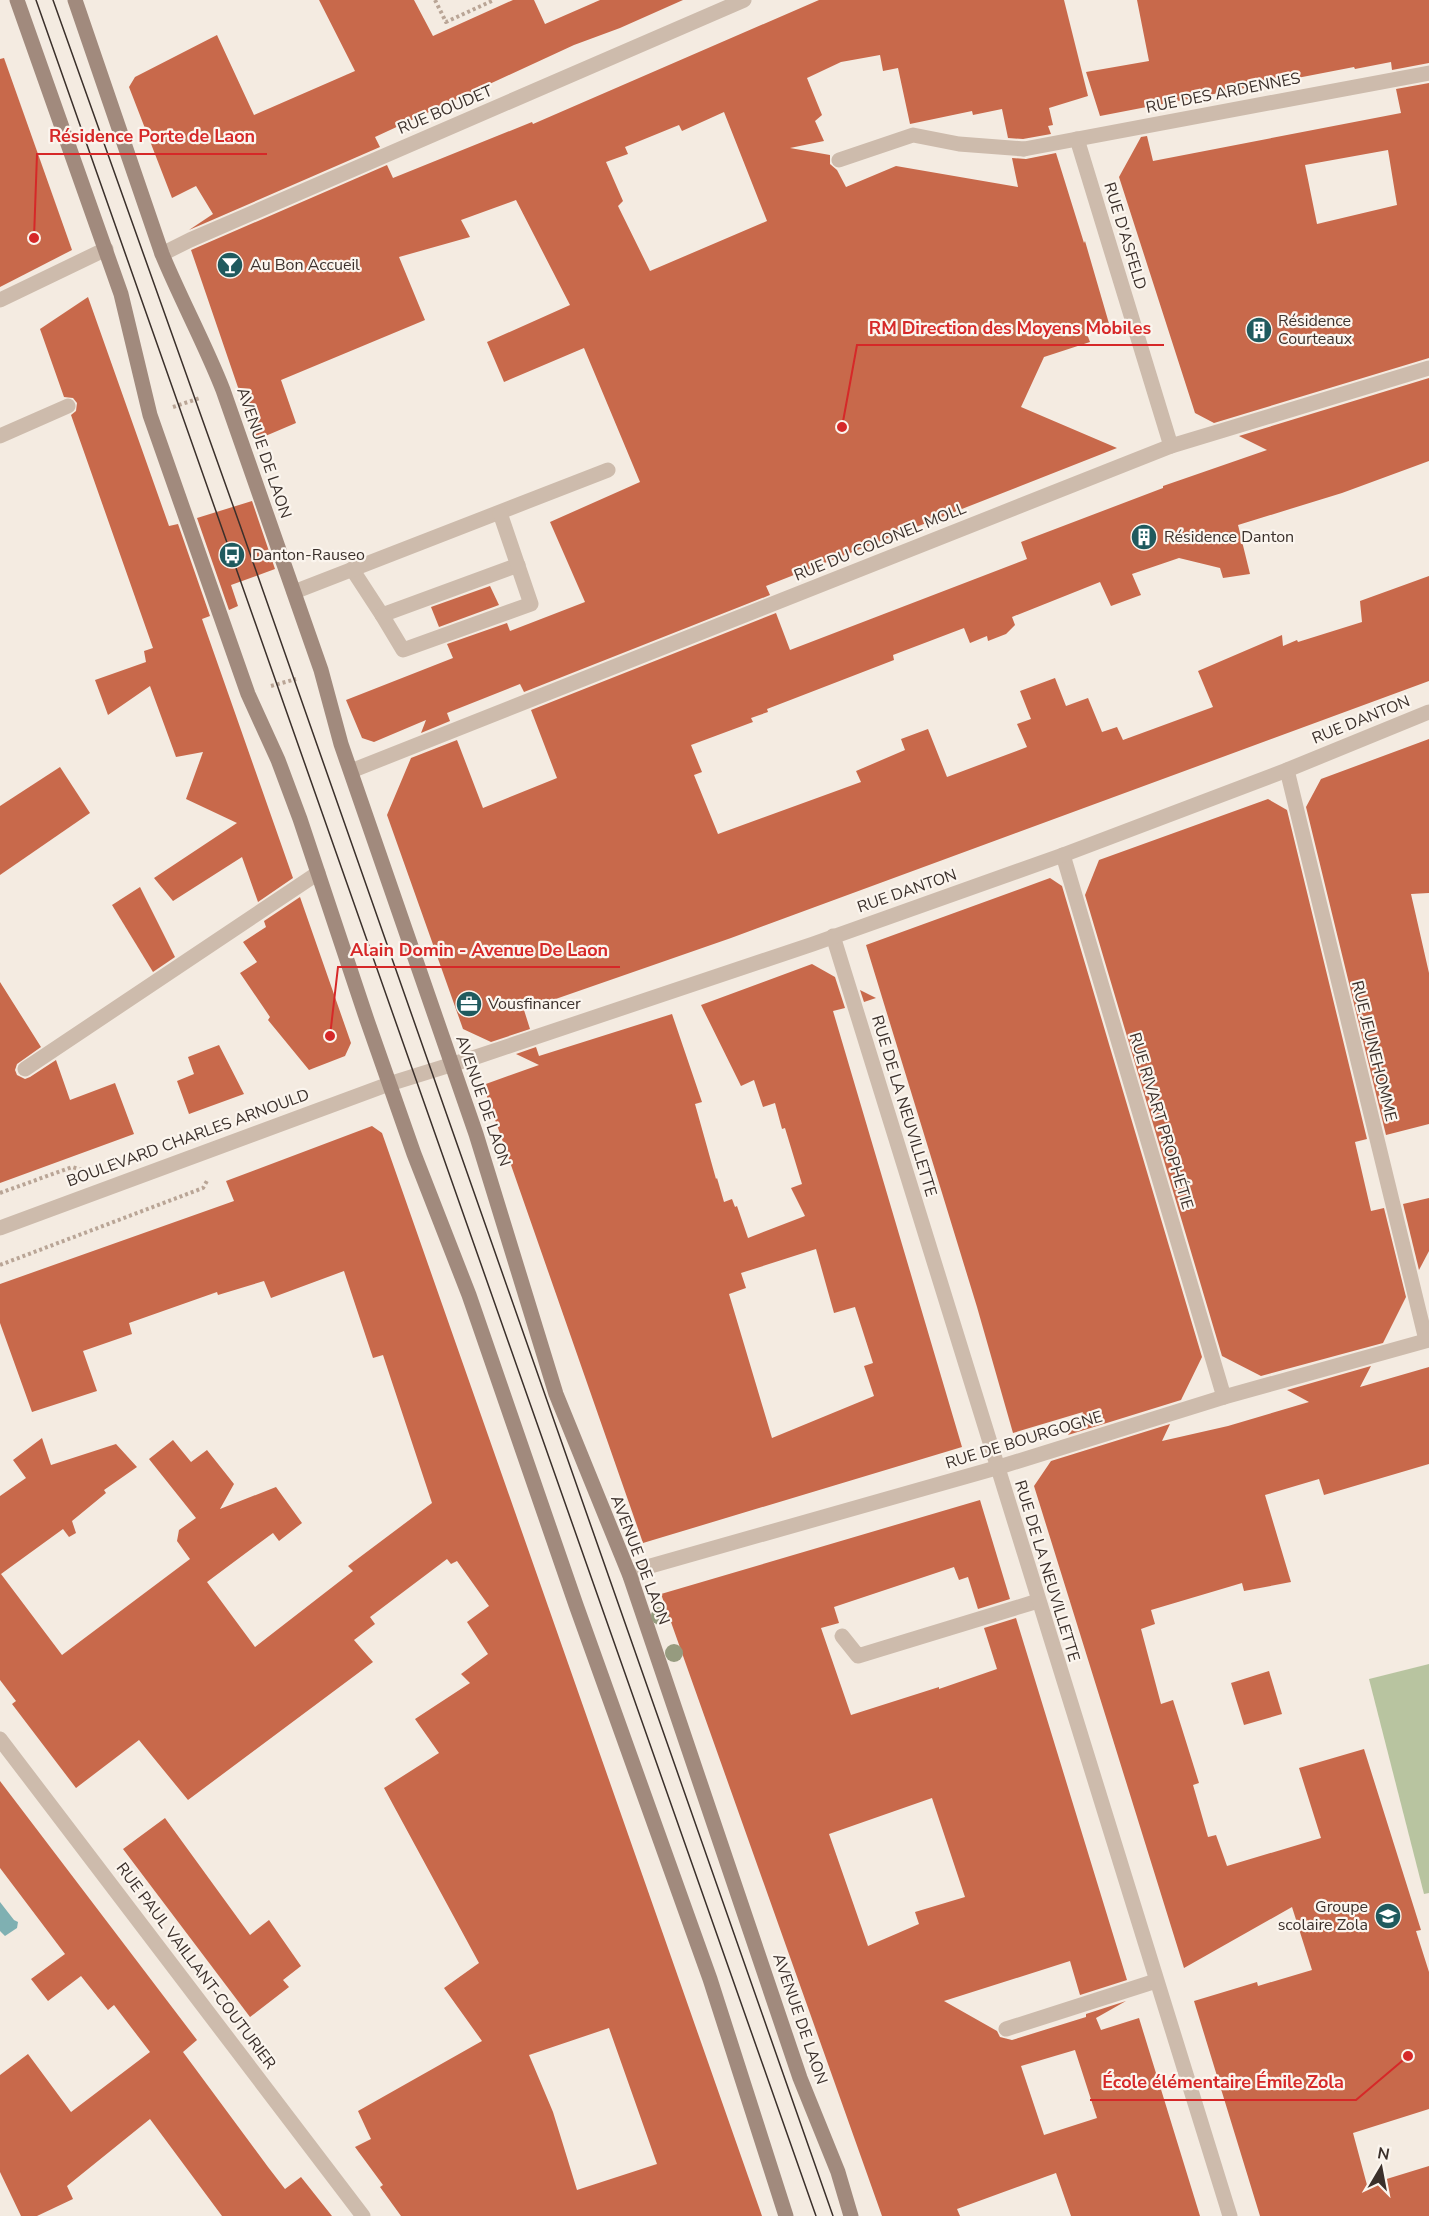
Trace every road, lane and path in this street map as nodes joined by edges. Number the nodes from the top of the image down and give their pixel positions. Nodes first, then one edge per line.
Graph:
1 (17, 0) edge
2 (75, 0) edge
3 (435, 0) edge
4 (494, 0) edge
5 (744, 0) edge
6 (1429, 73) edge
7 (1077, 139) junction
8 (839, 160) dead end
9 (106, 249) junction
10 (162, 254) junction
11 (0, 300) edge
12 (1429, 368) edge
13 (224, 390) junction
14 (68, 406) dead end
15 (150, 415) junction
16 (0, 436) edge
17 (1171, 446) junction
18 (608, 470) dead end
19 (500, 513) junction
20 (518, 566) junction
21 (352, 569) junction
22 (294, 591) junction
23 (382, 615) junction
24 (321, 670) junction
25 (248, 694) junction
26 (1429, 712) edge
27 (1287, 770) junction
28 (351, 771) junction
29 (1063, 855) junction
30 (318, 873) junction
31 (833, 936) junction
32 (451, 1064) junction
33 (25, 1069) dead end
34 (389, 1084) junction
35 (209, 1179) dead end
36 (0, 1228) edge
37 (0, 1265) edge
38 (1427, 1340) edge
39 (1224, 1397) junction
40 (996, 1468) junction
41 (630, 1576) junction
42 (1038, 1601) junction
43 (842, 1636) dead end
44 (0, 1739) edge
45 (1156, 1981) junction
46 (1006, 2029) dead end
47 (363, 2216) edge
48 (786, 2216) edge
49 (851, 2216) edge
50 (1230, 2216) edge

1 - 9 main road
2 - 10 main road, AVENUE DE LAON
3 - 4 path
5 - 10 street, RUE BOUDET
6 - 7 street, RUE DES ARDENNES
7 - 8 street, RUE DES ARDENNES
7 - 17 street, RUE D'ASFELD
9 - 11 street
9 - 15 main road
10 - 13 main road, AVENUE DE LAON
12 - 17 street, RUE DU COLONEL MOLL
13 - 15 path
13 - 22 main road, AVENUE DE LAON
14 - 16 street
15 - 25 main road
17 - 28 street, RUE DU COLONEL MOLL
18 - 19 street
19 - 20 street
19 - 21 street
20 - 23 street
20 - 23 street
21 - 22 street
21 - 23 street
22 - 24 main road, AVENUE DE LAON
24 - 25 path
24 - 28 main road, AVENUE DE LAON
25 - 30 main road
26 - 27 street, RUE DANTON
27 - 29 street, RUE DANTON
27 - 38 street, RUE JEUNEHOMME
28 - 32 main road, AVENUE DE LAON
29 - 31 street, RUE DANTON
29 - 39 street, RUE RIVART PROPHÉTIE
30 - 33 street
30 - 34 main road
31 - 32 street, RUE DANTON
31 - 40 street, RUE DE LA NEUVILLETTE
32 - 34 street, RUE DANTON
32 - 41 main road, AVENUE DE LAON
34 - 36 street, BOULEVARD CHARLES ARNOULD
34 - 48 main road
35 - 37 path
38 - 39 street, RUE DE BOURGOGNE
39 - 40 street, RUE DE BOURGOGNE
40 - 41 street, RUE DE BOURGOGNE
40 - 42 street, RUE DE LA NEUVILLETTE
41 - 49 main road, AVENUE DE LAON
42 - 43 street
42 - 45 street, RUE DE LA NEUVILLETTE
44 - 47 street, RUE PAUL VAILLANT-COUTURIER
45 - 46 street
45 - 50 street, RUE DE LA NEUVILLETTE

